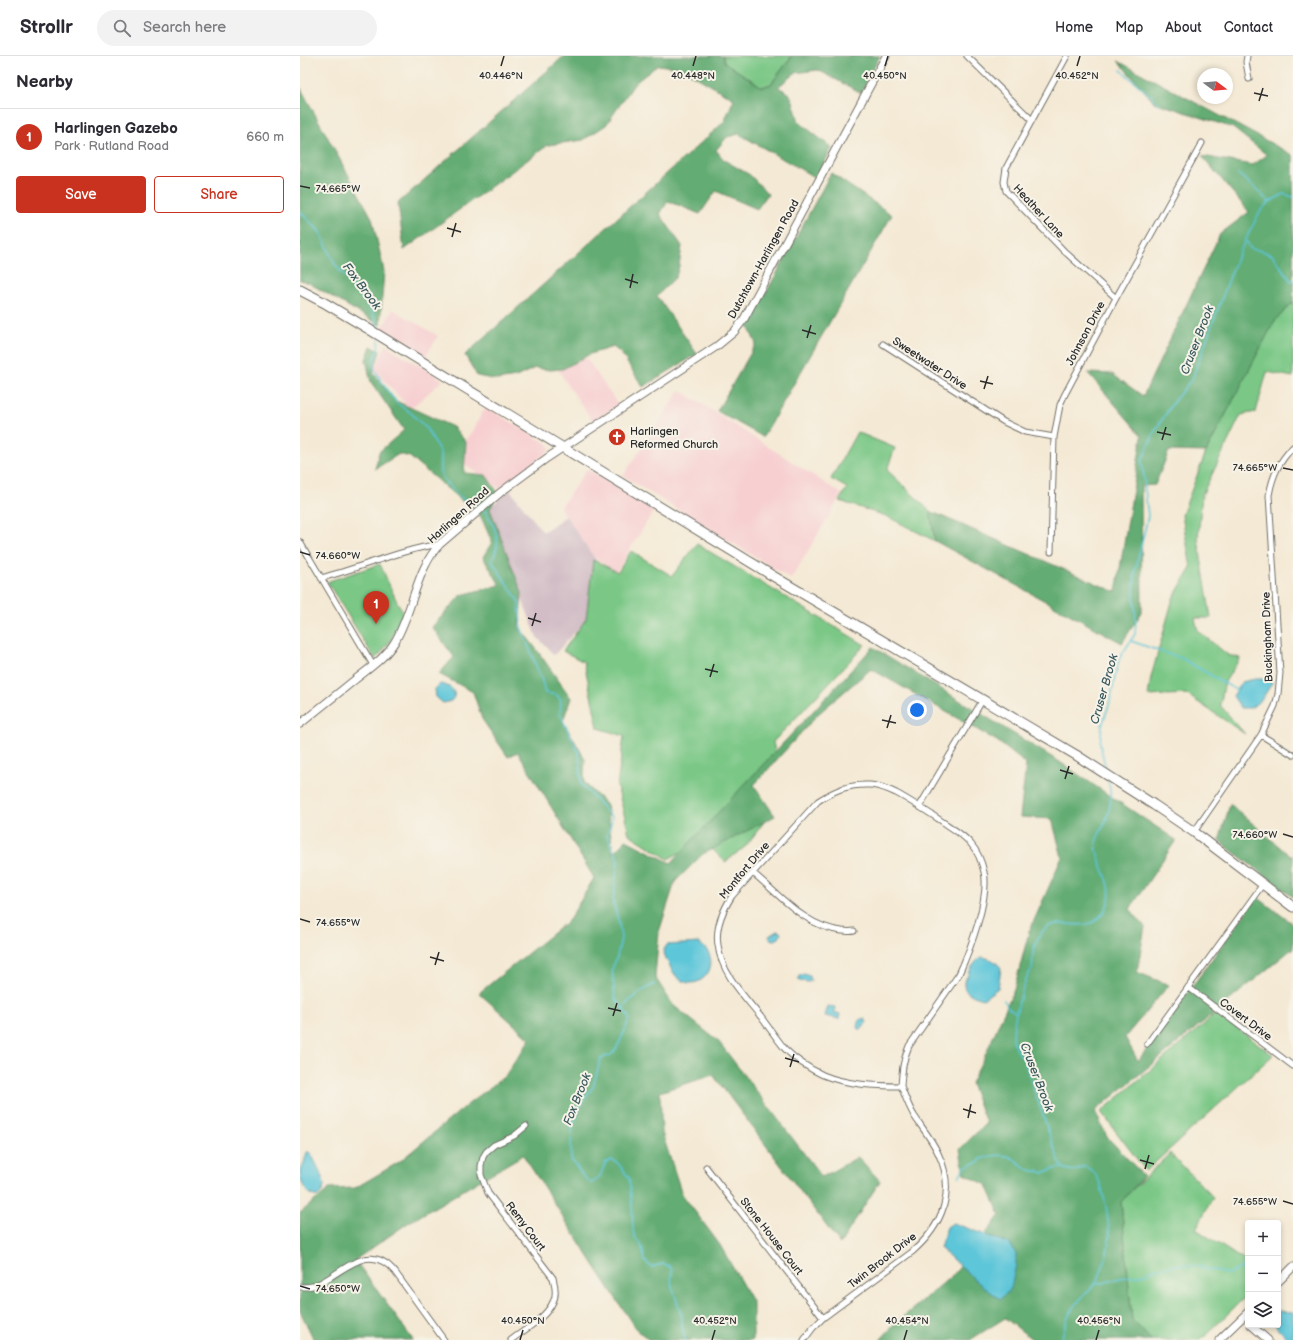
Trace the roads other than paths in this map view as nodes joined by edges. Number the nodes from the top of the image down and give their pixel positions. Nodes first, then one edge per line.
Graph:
1 (886, 56) edge
2 (967, 56) edge
3 (1067, 56) edge
4 (1247, 56) edge
5 (1249, 79) dead end
6 (1032, 120) junction
7 (1202, 143) dead end
8 (300, 290) edge
9 (1116, 298) junction
10 (883, 344) dead end
11 (1054, 437) junction
12 (1293, 446) edge
13 (562, 447) junction
14 (300, 542) edge
15 (440, 544) junction
16 (1051, 552) dead end
17 (321, 578) junction
18 (373, 665) junction
19 (982, 701) junction
20 (300, 724) edge
21 (1261, 735) junction
22 (1293, 755) edge
23 (919, 807) junction
24 (1194, 832) junction
25 (753, 873) junction
26 (1263, 884) junction
27 (1293, 907) edge
28 (854, 931) dead end
29 (1188, 988) junction
30 (1147, 1044) dead end
31 (1293, 1066) edge
32 (901, 1086) junction
33 (914, 1116) joint
34 (526, 1126) dead end
35 (706, 1166) dead end
36 (1293, 1267) edge
37 (1281, 1279) edge
38 (300, 1288) edge
39 (1245, 1314) edge
40 (1242, 1317) junction
41 (823, 1318) junction
42 (1245, 1320) edge
43 (1254, 1328) edge
44 (444, 1340) edge
45 (511, 1340) edge
46 (804, 1340) edge
47 (1219, 1340) edge
48 (1268, 1340) edge

1 - 13 street, Dutchtown-Harlingen Road
2 - 6 street
3 - 6 street, Heather Lane
4 - 5 street
6 - 9 street, Heather Lane
7 - 9 street, Johnson Drive
8 - 13 highway
9 - 11 street, Johnson Drive
10 - 11 street, Sweetwater Drive
11 - 16 street, Johnson Drive
12 - 21 street, Buckingham Drive
13 - 15 street, Harlingen Road
13 - 19 highway
14 - 17 street
15 - 17 street
15 - 18 street, Harlingen Road
17 - 18 street
18 - 20 street, Harlingen Road
19 - 23 street
19 - 24 highway
21 - 22 street
21 - 24 street, Buckingham Drive
23 - 25 street, Montfort Drive
23 - 32 street, Montfort Drive
24 - 26 highway
25 - 28 street
25 - 32 street, Montfort Drive
26 - 27 highway
26 - 29 street
29 - 30 street
29 - 31 street, Covert Drive
32 - 33 street, Montfort Drive
33 - 41 street, Twin Brook Drive
34 - 45 street, Remy Court
35 - 41 street, Stone House Court
36 - 37 street
38 - 44 street
39 - 40 street
40 - 42 street
40 - 47 street
41 - 46 street, Twin Brook Drive
43 - 48 street

